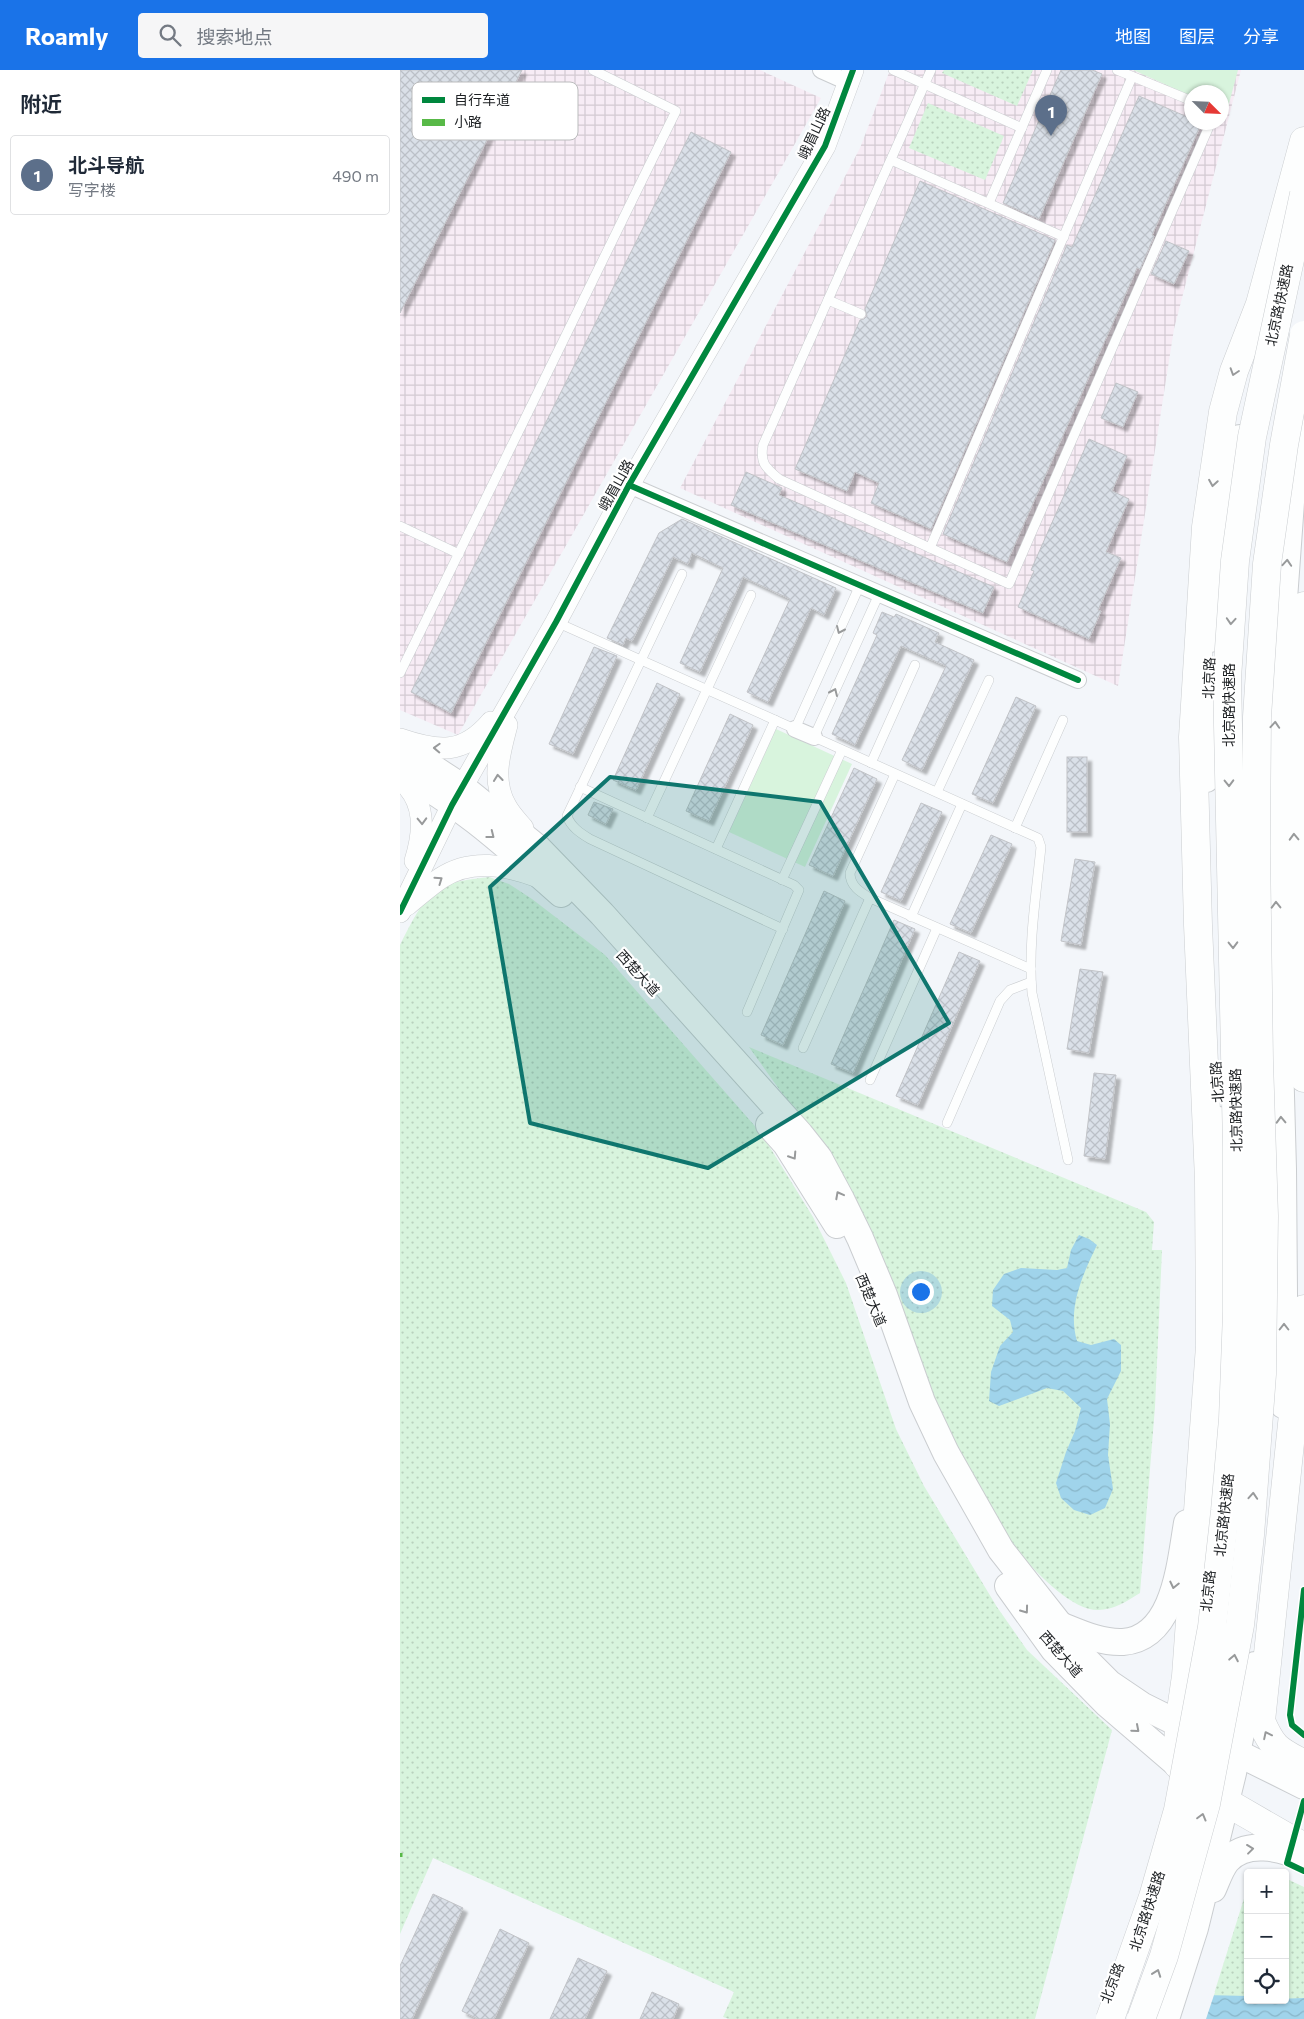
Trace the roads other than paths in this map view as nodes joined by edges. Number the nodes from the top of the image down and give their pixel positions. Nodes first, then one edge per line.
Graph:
1 (593, 70) edge
2 (821, 70) edge
3 (893, 70) edge
4 (931, 70) edge
5 (1046, 70) edge
6 (1117, 70) edge
7 (851, 76) edge
8 (1132, 77) junction
9 (925, 84) junction
10 (1184, 98) edge
11 (1022, 128) junction
12 (1208, 130) edge
13 (1304, 142) edge
14 (891, 160) junction
15 (1304, 170) edge
16 (1304, 194) edge
17 (989, 204) junction
18 (1064, 236) junction
19 (828, 300) junction
20 (861, 314) dead end
21 (1304, 335) edge
22 (1304, 422) edge
23 (629, 485) junction
24 (400, 526) edge
25 (930, 548) junction
26 (459, 554) junction
27 (682, 574) dead end
28 (860, 585) junction
29 (879, 594) junction
30 (751, 595) dead end
31 (1304, 606) edge
32 (556, 622) junction
33 (642, 660) junction
34 (915, 665) dead end
35 (400, 673) edge
36 (989, 680) dead end
37 (1078, 680) dead end
38 (707, 689) junction
39 (516, 693) junction
40 (775, 720) junction
41 (1063, 720) dead end
42 (795, 729) junction
43 (814, 737) junction
44 (400, 739) edge
45 (842, 750) junction
46 (400, 752) edge
47 (871, 762) junction
48 (400, 773) edge
49 (895, 774) junction
50 (400, 779) edge
51 (580, 786) junction
52 (936, 792) junction
53 (457, 796) junction
54 (962, 804) junction
55 (647, 818) junction
56 (1015, 828) junction
57 (540, 849) junction
58 (716, 849) junction
59 (544, 879) junction
60 (782, 880) junction
61 (870, 898) junction
62 (401, 911) edge
63 (912, 917) junction
64 (937, 928) junction
65 (783, 930) junction
66 (1031, 969) junction
67 (1031, 982) junction
68 (746, 1012) dead end
69 (803, 1048) dead end
70 (1304, 1078) edge
71 (870, 1080) dead end
72 (947, 1123) dead end
73 (1068, 1160) dead end
74 (1304, 1309) edge
75 (1304, 1315) edge
76 (1296, 1383) junction
77 (1204, 1434) junction
78 (1267, 1591) junction
79 (1060, 1625) junction
80 (1183, 1727) junction
81 (1238, 1753) junction
82 (1304, 1764) edge
83 (1178, 1765) junction
84 (1304, 1786) edge
85 (1226, 1802) junction
86 (1304, 1847) edge
87 (1304, 1858) edge
88 (1195, 1928) junction
89 (1104, 2014) edge
90 (1141, 2019) edge
91 (1166, 2019) edge

1 - 26 lane
2 - 7 street
3 - 9 lane
4 - 9 lane
5 - 11 lane
6 - 8 lane
7 - 23 street, 峨眉山路
8 - 10 lane
8 - 18 lane
9 - 11 lane
9 - 14 lane
11 - 17 lane
12 - 25 lane
13 -> 77 highway
14 - 17 lane
14 - 19 lane
15 - 80 main road, 北京路
16 -> 89 highway, 北京路快速路, bridge
17 - 18 lane
18 - 25 lane
19 - 20 lane
19 - 25 lane
90 -> 21 highway, 北京路快速路, bridge
78 -> 22 main road
23 - 28 street
23 - 32 street, 峨眉山路
24 - 26 lane
26 - 35 lane
27 - 33 lane
28 - 29 street
28 -> 42 lane
29 - 37 street
43 -> 29 lane
30 - 38 lane
70 -> 31 highway
32 - 33 lane
32 - 39 street, 峨眉山路
33 - 38 lane
33 - 51 lane
34 - 47 lane
36 - 52 lane
38 - 40 lane
38 - 55 lane
39 -> 44 street
39 - 53 street, 峨眉山路
57 -> 39 street
40 - 42 lane
40 - 58 lane
41 - 56 lane
42 - 43 street
43 - 45 lane
45 - 47 lane
45 - 60 lane
46 - 53 main road, 西楚大道
47 - 49 lane
48 - 53 main road, 西楚大道
49 - 52 lane
49 - 61 lane
50 -> 62 street
51 - 55 lane
51 - 65 lane
52 - 54 lane
53 - 57 main road, 西楚大道
53 -> 59 main road, 西楚大道
53 - 62 street, 峨眉山路
54 - 56 lane
54 - 63 lane
55 - 58 lane
56 - 66 lane
79 -> 57 main road, 西楚大道
58 - 60 lane
62 -> 59 street
59 -> 83 main road, 西楚大道
60 - 65 lane
61 - 63 lane
61 - 69 lane
63 - 64 lane
64 - 66 lane
64 - 71 lane
65 - 68 lane
66 - 67 lane
67 - 72 lane
67 - 73 lane
74 - 76 highway
75 - 76 highway
76 - 78 highway
82 -> 76 highway
77 -> 79 main road
77 - 80 highway
78 - 81 main road
79 - 80 main road, 西楚大道
80 - 81 main road, 西楚大道
80 - 83 highway
81 - 84 main road, 西楚大道
81 - 85 main road
83 - 85 highway, 西楚大道
83 - 89 main road, 北京路
85 - 86 highway, 西楚大道
85 - 88 main road
88 -> 87 main road
88 - 91 main road

